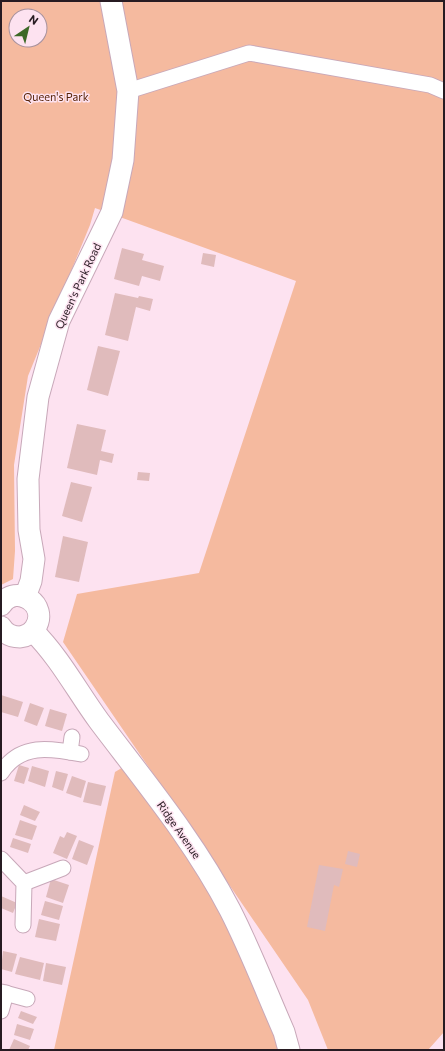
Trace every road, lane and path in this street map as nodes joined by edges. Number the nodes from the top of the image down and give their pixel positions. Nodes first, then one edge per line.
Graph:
1 (111, 1) edge
2 (128, 91) junction
3 (444, 91) edge
4 (25, 597) junction
5 (1, 605) edge
6 (33, 631) junction
7 (3, 634) edge
8 (72, 737) dead end
9 (1, 772) edge
10 (1, 858) edge
11 (63, 868) dead end
12 (24, 882) junction
13 (23, 925) dead end
14 (4, 992) edge
15 (27, 999) dead end
16 (1, 1011) edge
17 (289, 1050) edge

1 - 2 street, Queen's Park Road
2 - 3 street
2 - 4 street, Queen's Park Road
4 - 5 street
4 - 6 street
6 - 7 street
6 - 17 street, Ridge Avenue
8 - 9 street
10 - 12 street
11 - 12 street
12 - 13 street
14 - 15 street
14 - 16 street

